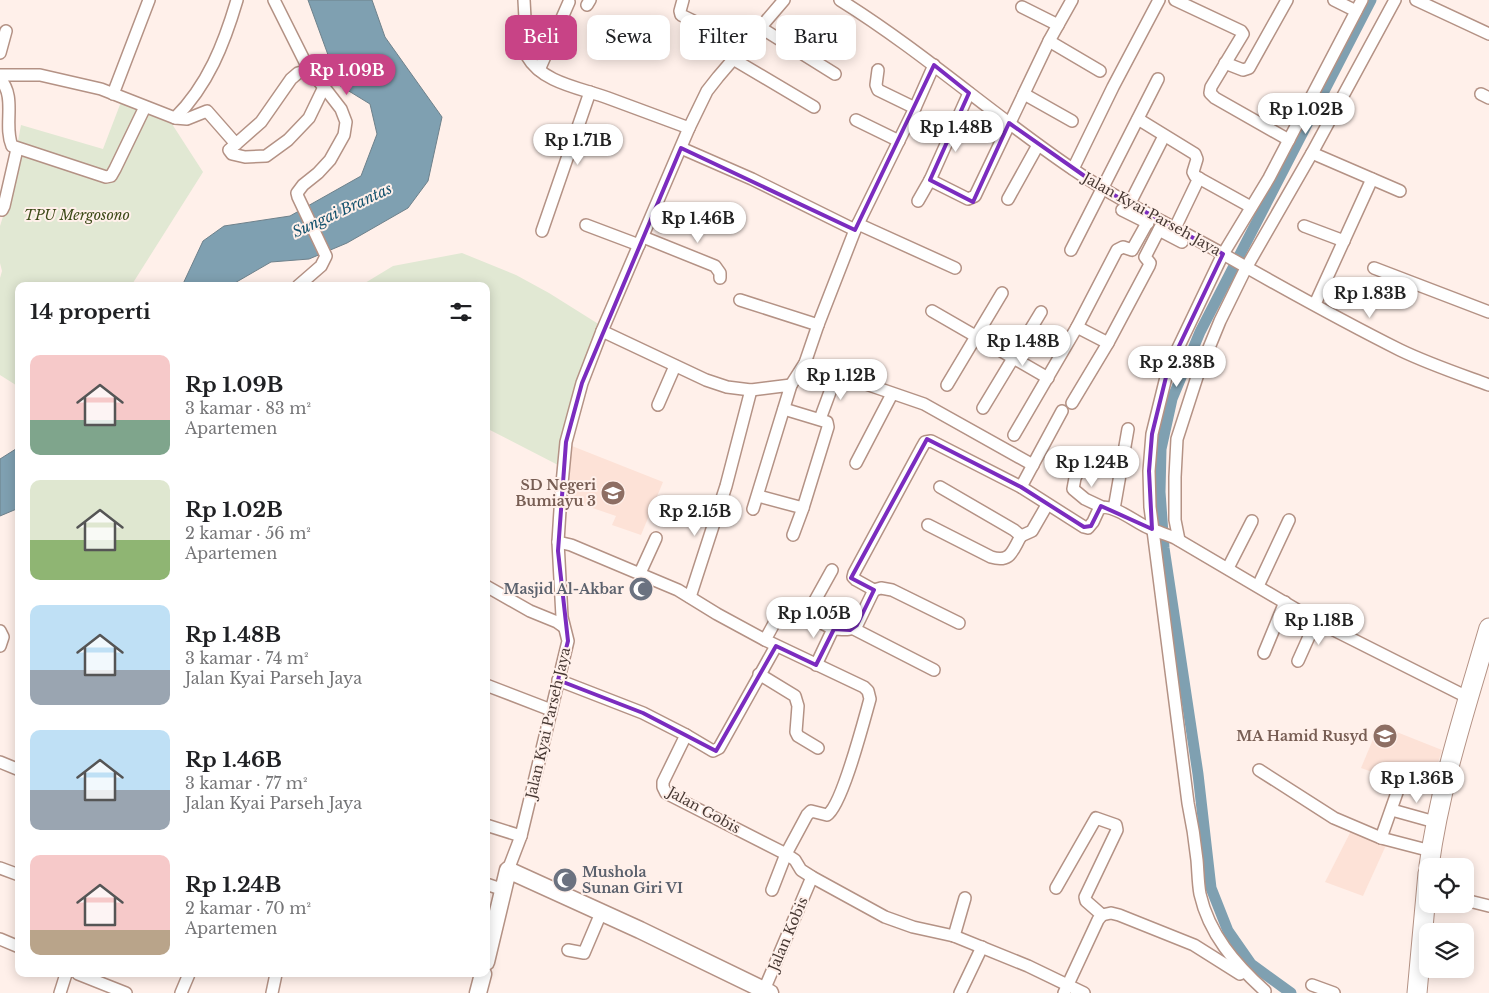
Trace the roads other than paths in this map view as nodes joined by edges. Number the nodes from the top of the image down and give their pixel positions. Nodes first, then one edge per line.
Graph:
1 (149, 0) edge
2 (237, 0) edge
3 (274, 0) edge
4 (524, 0) edge
5 (683, 0) edge
6 (784, 0) edge
7 (840, 0) edge
8 (1072, 0) edge
9 (1159, 0) edge
10 (1175, 0) edge
11 (1287, 0) edge
12 (1334, 0) edge
13 (1362, 0) edge
14 (1395, 0) edge
15 (1416, 0) edge
16 (569, 2) dead end
17 (1022, 7) dead end
18 (1356, 11) junction
19 (681, 15) edge
20 (766, 22) edge
21 (1058, 25) junction
22 (6, 30) dead end
23 (766, 31) edge
24 (1489, 34) edge
25 (1049, 41) junction
26 (0, 53) edge
27 (732, 60) edge
28 (735, 60) edge
29 (1225, 63) junction
30 (934, 65) junction
31 (309, 70) junction
32 (539, 70) junction
33 (878, 70) dead end
34 (1100, 71) dead end
35 (835, 74) dead end
36 (0, 75) edge
37 (0, 79) edge
38 (1158, 79) dead end
39 (324, 87) junction
40 (590, 92) junction
41 (969, 93) junction
42 (113, 94) junction
43 (1024, 94) junction
44 (145, 106) junction
45 (814, 107) dead end
46 (915, 108) junction
47 (175, 118) junction
48 (1138, 119) junction
49 (856, 120) dead end
50 (1072, 121) dead end
51 (1009, 123) junction
52 (689, 128) junction
53 (1164, 136) junction
54 (1289, 140) junction
55 (899, 141) junction
56 (236, 144) junction
57 (1038, 145) junction
58 (681, 148) junction
59 (17, 149) junction
60 (1312, 153) junction
61 (1073, 170) junction
62 (1199, 178) junction
63 (1372, 179) junction
64 (930, 180) junction
65 (1103, 189) junction
66 (1400, 191) dead end
67 (1008, 199) dead end
68 (918, 201) dead end
69 (1126, 207) junction
70 (1251, 207) junction
71 (0, 209) edge
72 (1150, 219) junction
73 (586, 225) dead end
74 (1161, 226) junction
75 (1304, 226) dead end
76 (856, 227) junction
77 (1175, 228) junction
78 (542, 231) dead end
79 (641, 241) junction
80 (1344, 241) junction
81 (1182, 242) dead end
82 (1071, 250) dead end
83 (1132, 250) junction
84 (1225, 255) junction
85 (1145, 257) junction
86 (1245, 267) junction
87 (955, 268) dead end
88 (1374, 268) dead end
89 (720, 278) dead end
90 (303, 282) edge
91 (1002, 293) dead end
92 (740, 300) dead end
93 (1315, 304) junction
94 (932, 311) dead end
95 (1041, 312) dead end
96 (1489, 312) edge
97 (818, 325) junction
98 (1077, 327) junction
99 (602, 331) junction
100 (977, 336) junction
101 (1108, 343) junction
102 (1013, 358) junction
103 (804, 363) junction
104 (675, 366) junction
105 (837, 374) junction
106 (1048, 378) junction
107 (791, 385) junction
108 (947, 385) dead end
109 (1489, 385) edge
110 (751, 390) junction
111 (892, 394) junction
112 (1072, 402) dead end
113 (658, 405) dead end
114 (983, 408) dead end
115 (784, 409) junction
116 (1062, 411) dead end
117 (820, 420) junction
118 (1128, 429) dead end
119 (1014, 435) dead end
120 (856, 463) dead end
121 (1033, 465) junction
122 (1080, 468) dead end
123 (940, 487) dead end
124 (1021, 487) junction
125 (758, 496) junction
126 (1047, 505) junction
127 (1102, 507) junction
128 (802, 508) junction
129 (754, 509) dead end
130 (1114, 509) junction
131 (1289, 520) dead end
132 (1252, 521) dead end
133 (928, 525) dead end
134 (1154, 530) junction
135 (794, 535) dead end
136 (1021, 536) junction
137 (656, 538) dead end
138 (1177, 539) junction
139 (558, 542) junction
140 (1228, 568) junction
141 (832, 570) dead end
142 (640, 573) junction
143 (1258, 586) junction
144 (490, 588) edge
145 (874, 590) junction
146 (690, 597) junction
147 (1285, 602) junction
148 (807, 615) junction
149 (1316, 621) junction
150 (959, 623) dead end
151 (564, 627) junction
152 (833, 628) junction
153 (1489, 628) edge
154 (854, 629) junction
155 (0, 631) edge
156 (764, 640) junction
157 (0, 646) edge
158 (776, 646) junction
159 (1264, 653) dead end
160 (1298, 661) dead end
161 (816, 664) junction
162 (1484, 665) edge
163 (934, 670) dead end
164 (759, 674) junction
165 (558, 680) junction
166 (490, 687) edge
167 (1469, 698) junction
168 (551, 710) junction
169 (686, 735) junction
170 (818, 748) dead end
171 (0, 762) edge
172 (15, 768) edge
173 (1259, 770) dead end
174 (1400, 784) dead end
175 (1392, 810) junction
176 (1435, 822) junction
177 (490, 825) edge
178 (521, 836) junction
179 (1381, 838) junction
180 (786, 854) junction
181 (1430, 858) edge
182 (0, 868) edge
183 (508, 870) junction
184 (15, 874) edge
185 (812, 877) junction
186 (490, 885) edge
187 (1056, 888) dead end
188 (504, 890) junction
189 (772, 890) dead end
190 (965, 898) dead end
191 (1474, 902) edge
192 (1489, 906) edge
193 (601, 913) junction
194 (1424, 913) edge
195 (1102, 915) junction
196 (491, 917) edge
197 (954, 936) junction
198 (0, 939) edge
199 (15, 945) edge
200 (982, 947) junction
201 (568, 950) dead end
202 (65, 977) edge
203 (86, 977) edge
204 (187, 977) edge
205 (275, 977) edge
206 (482, 977) edge
207 (1312, 985) dead end
208 (1066, 989) edge
209 (767, 992) edge
210 (1267, 992) edge
211 (60, 993) edge
212 (126, 993) edge
213 (181, 993) edge
214 (272, 993) edge
215 (478, 993) edge
216 (960, 993) edge
217 (1084, 993) edge
218 (1334, 993) edge
219 (1417, 993) edge

1 - 42 street
2 - 47 street
3 - 31 street
4 - 32 street
5 - 19 street
6 - 20 street, Jalan Kyai Parseh Jaya
7 - 30 street, Jalan Kyai Parseh Jaya
8 - 21 street
9 - 61 street
10 - 29 street
11 - 29 street
12 - 18 street
13 - 18 street
14 - 60 street
15 - 24 street
16 - 32 street
17 - 21 street
18 - 54 street
21 - 25 street
22 - 26 street
23 - 35 street
25 - 34 street
25 - 43 street
27 - 52 street, Jalan Kyai Parseh Jaya
28 - 45 street
29 - 54 street
30 - 41 street, Jalan Kyai Parseh Jaya
30 - 46 street
31 - 39 street
31 - 56 street
32 - 40 street
33 - 46 street
36 - 42 street
37 - 59 street
38 - 48 street
39 - 56 street
39 - 90 street
40 - 52 street
40 - 78 street
41 - 51 street, Jalan Kyai Parseh Jaya
41 - 64 street
42 - 44 street
43 - 50 street
43 - 51 street
44 - 47 street
44 - 59 street
46 - 55 street
47 - 56 street
48 - 53 street
48 - 65 street
49 - 55 street
51 - 57 street, Jalan Kyai Parseh Jaya
51 - 64 street
52 - 58 street, Jalan Kyai Parseh Jaya
53 - 62 street
53 - 69 street
54 - 70 street
55 - 76 street
57 - 61 street, Jalan Kyai Parseh Jaya
57 - 67 street
58 - 76 street
58 - 79 street, Jalan Kyai Parseh Jaya
59 - 71 street
60 - 63 street
60 - 86 street
61 - 65 street, Jalan Kyai Parseh Jaya
62 - 70 street
62 - 77 street
63 - 66 street
63 - 80 street
64 - 68 street
65 - 69 street, Jalan Kyai Parseh Jaya
65 - 82 street
69 - 72 street, Jalan Kyai Parseh Jaya
70 - 84 street
72 - 74 street, Jalan Kyai Parseh Jaya
72 - 83 street
73 - 79 street
74 - 77 street, Jalan Kyai Parseh Jaya
74 - 81 street
74 - 85 street
75 - 80 street
76 - 87 street
76 - 97 street
77 - 84 street, Jalan Kyai Parseh Jaya
79 - 89 street
79 - 99 street, Jalan Kyai Parseh Jaya
80 - 93 street
83 - 85 street
83 - 98 street
84 - 86 street, Jalan Kyai Parseh Jaya
84 - 134 street
85 - 101 street
86 - 93 street, Jalan Kyai Parseh Jaya
86 - 138 street
88 - 96 street
91 - 100 street
92 - 97 street
93 - 109 street, Jalan Kyai Parseh Jaya
94 - 100 street
95 - 102 street
97 - 103 street
98 - 101 street
98 - 106 street
99 - 104 street
99 - 139 street, Jalan Kyai Parseh Jaya
100 - 102 street
100 - 108 street
101 - 112 street
102 - 106 street
102 - 114 street
103 - 105 street
103 - 107 street
104 - 110 street
104 - 113 street
105 - 111 street
105 - 117 street
106 - 119 street
107 - 110 street
107 - 115 street
110 - 146 street
111 - 120 street
111 - 121 street
115 - 117 street
115 - 125 street
116 - 121 street
117 - 128 street
118 - 130 street
121 - 124 street
122 - 127 street
123 - 136 street
124 - 126 street
124 - 145 street
125 - 128 street
125 - 129 street
126 - 127 street
126 - 136 street
127 - 130 street
128 - 135 street
130 - 134 street
131 - 143 street
132 - 140 street
133 - 136 street
134 - 138 street
134 - 210 street
137 - 142 street
138 - 140 street
139 - 142 street
139 - 151 street, Jalan Kyai Parseh Jaya
140 - 143 street
141 - 148 street
142 - 146 street
143 - 147 street
144 - 151 street
145 - 150 street
145 - 154 street
146 - 156 street
147 - 149 street
147 - 159 street
148 - 152 street
148 - 156 street
149 - 160 street
149 - 167 street
151 - 165 street, Jalan Kyai Parseh Jaya
152 - 154 street
152 - 161 street
153 - 162 main road
154 - 163 street
155 - 157 street
156 - 158 street
158 - 161 street
158 - 164 street
161 - 180 street
162 - 167 main road
164 - 169 street
164 - 170 street
165 - 168 street, Jalan Kyai Parseh Jaya
165 - 169 street
166 - 168 street
167 - 176 main road
168 - 178 street, Jalan Kyai Parseh Jaya
169 - 180 street, Jalan Gobis
171 - 172 street
173 - 179 street
174 - 175 street
175 - 176 street
175 - 179 street
176 - 181 main road
177 - 178 street
178 - 183 street, Jalan Kyai Parseh Jaya
179 - 181 street
180 - 185 street, Jalan Gobis
180 - 189 street
182 - 184 street
183 - 188 main road, Jalan Kyai Parseh Jaya
183 - 193 main road
185 - 197 street, Jalan Gobis
185 - 209 street, Jalan Kobis
186 - 188 street
187 - 195 street
188 - 196 main road, Jalan Kyai Parseh Jaya
190 - 197 street
191 - 192 street
193 - 201 street
193 - 209 main road
194 - 219 main road
195 - 208 street
195 - 210 street
197 - 200 street, Jalan Gobis
198 - 199 street
200 - 208 street, Jalan Gobis
200 - 216 street
202 - 211 street
203 - 212 street
204 - 213 street
205 - 214 street
206 - 215 main road
207 - 218 street
208 - 217 street, Jalan Gobis

